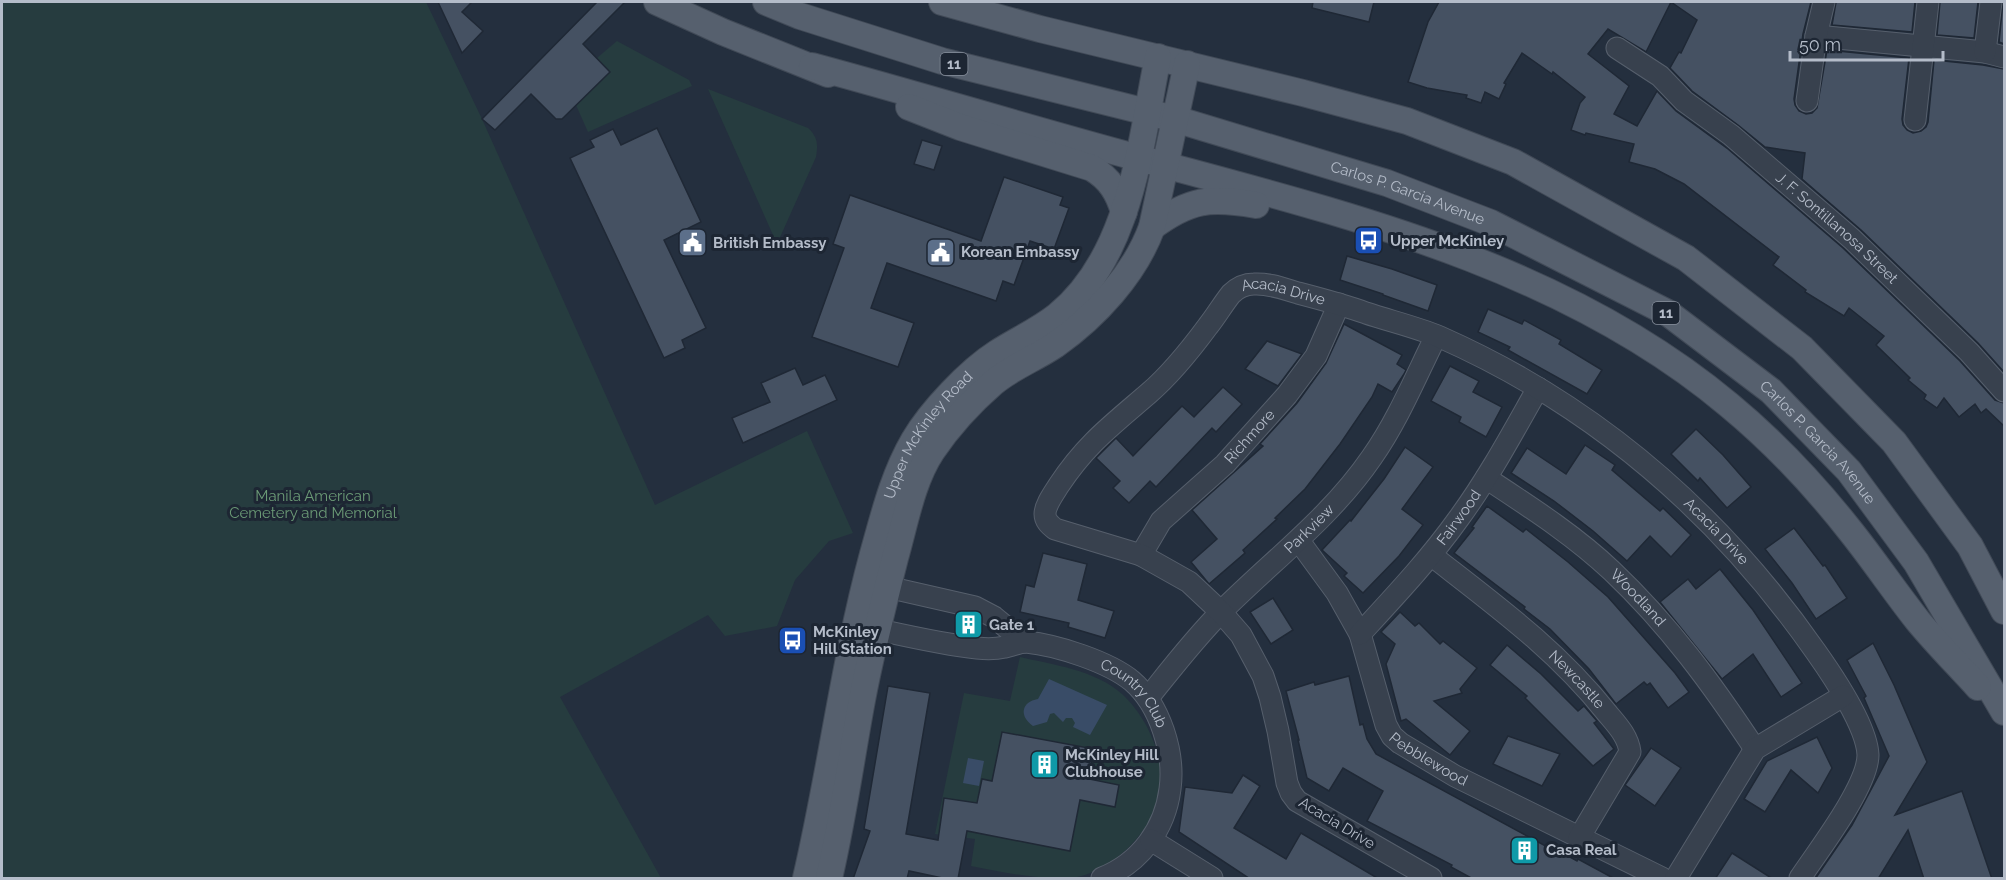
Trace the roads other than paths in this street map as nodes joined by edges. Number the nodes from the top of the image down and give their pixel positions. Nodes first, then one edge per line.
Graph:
1 (657, 2) edge
2 (766, 2) edge
3 (942, 2) edge
4 (1824, 2) edge
5 (1928, 2) edge
6 (1991, 2) edge
7 (1816, 36) junction
8 (1923, 45) junction
9 (1617, 48) dead end
10 (1995, 54) edge
11 (1158, 57) junction
12 (1186, 64) junction
13 (812, 66) junction
14 (1807, 101) dead end
15 (1147, 112) junction
16 (1176, 119) junction
17 (1915, 120) dead end
18 (1137, 158) junction
19 (1166, 165) junction
20 (1124, 212) junction
21 (1152, 227) junction
22 (1380, 227) junction
23 (1339, 304) junction
24 (1436, 336) junction
25 (1538, 388) junction
26 (2004, 390) edge
27 (1486, 478) junction
28 (1299, 541) junction
29 (1141, 555) junction
30 (1431, 555) junction
31 (877, 585) junction
32 (2004, 611) edge
33 (1221, 612) junction
34 (866, 627) junction
35 (1360, 634) junction
36 (1024, 642) junction
37 (1843, 696) junction
38 (1148, 698) junction
39 (2004, 714) edge
40 (1755, 749) junction
41 (1579, 838) junction
42 (1151, 840) junction
43 (806, 879) edge
44 (829, 879) edge
45 (1102, 879) edge
46 (1212, 879) edge
47 (1431, 879) edge
48 (1662, 879) edge
49 (1676, 879) edge
50 (1800, 879) edge

1 - 13 main road
2 - 15 main road, Carlos P. Garcia Avenue / 11
3 - 11 main road
4 - 7 street
5 - 8 street
6 - 10 street
7 - 8 street
7 - 14 street
8 - 10 street
8 - 17 street
9 - 26 street, J. F. Sontillanosa Street
11 - 12 main road
11 - 15 main road, Upper McKinley Road
12 - 16 main road, Upper McKinley Road
12 - 32 main road
13 - 18 main road
13 - 20 main road
15 - 16 main road, Carlos P. Garcia Avenue / 11
15 - 18 main road, Upper McKinley Road
16 - 19 main road, Upper McKinley Road
16 - 39 main road, Carlos P. Garcia Avenue / 11
18 - 19 main road
18 - 20 main road, Upper McKinley Road
19 - 21 main road, Upper McKinley Road
19 - 22 main road
20 - 31 main road, Upper McKinley Road
21 - 22 main road
21 - 31 main road, Upper McKinley Road
22 - 39 main road
23 - 24 street, Acacia Drive
23 - 29 street, Richmore
23 - 29 street, Acacia Drive
24 - 25 street, Acacia Drive
24 - 28 street, Parkview
25 - 27 street, Fairwood
25 - 37 street, Acacia Drive
27 - 30 street, Fairwood
27 - 40 street, Woodland
28 - 33 street, Parkview
28 - 35 street, Pebblewood
29 - 33 street, Acacia Drive
30 - 35 street, Fairwood
30 - 41 street, Newcastle
31 - 34 main road, Upper McKinley Road
31 - 36 street, Country Club
33 - 38 street, Parkview
33 - 47 street, Acacia Drive
34 - 36 street, Country Club
34 - 43 main road, Upper McKinley Road
34 - 44 main road, Upper McKinley Road
35 - 41 street, Pebblewood
36 - 38 street, Country Club
37 - 40 street
37 - 50 street, Acacia Drive
38 - 42 street, Country Club
40 - 49 street
41 - 48 street, Pebblewood
42 - 45 street, Country Club
42 - 46 street

